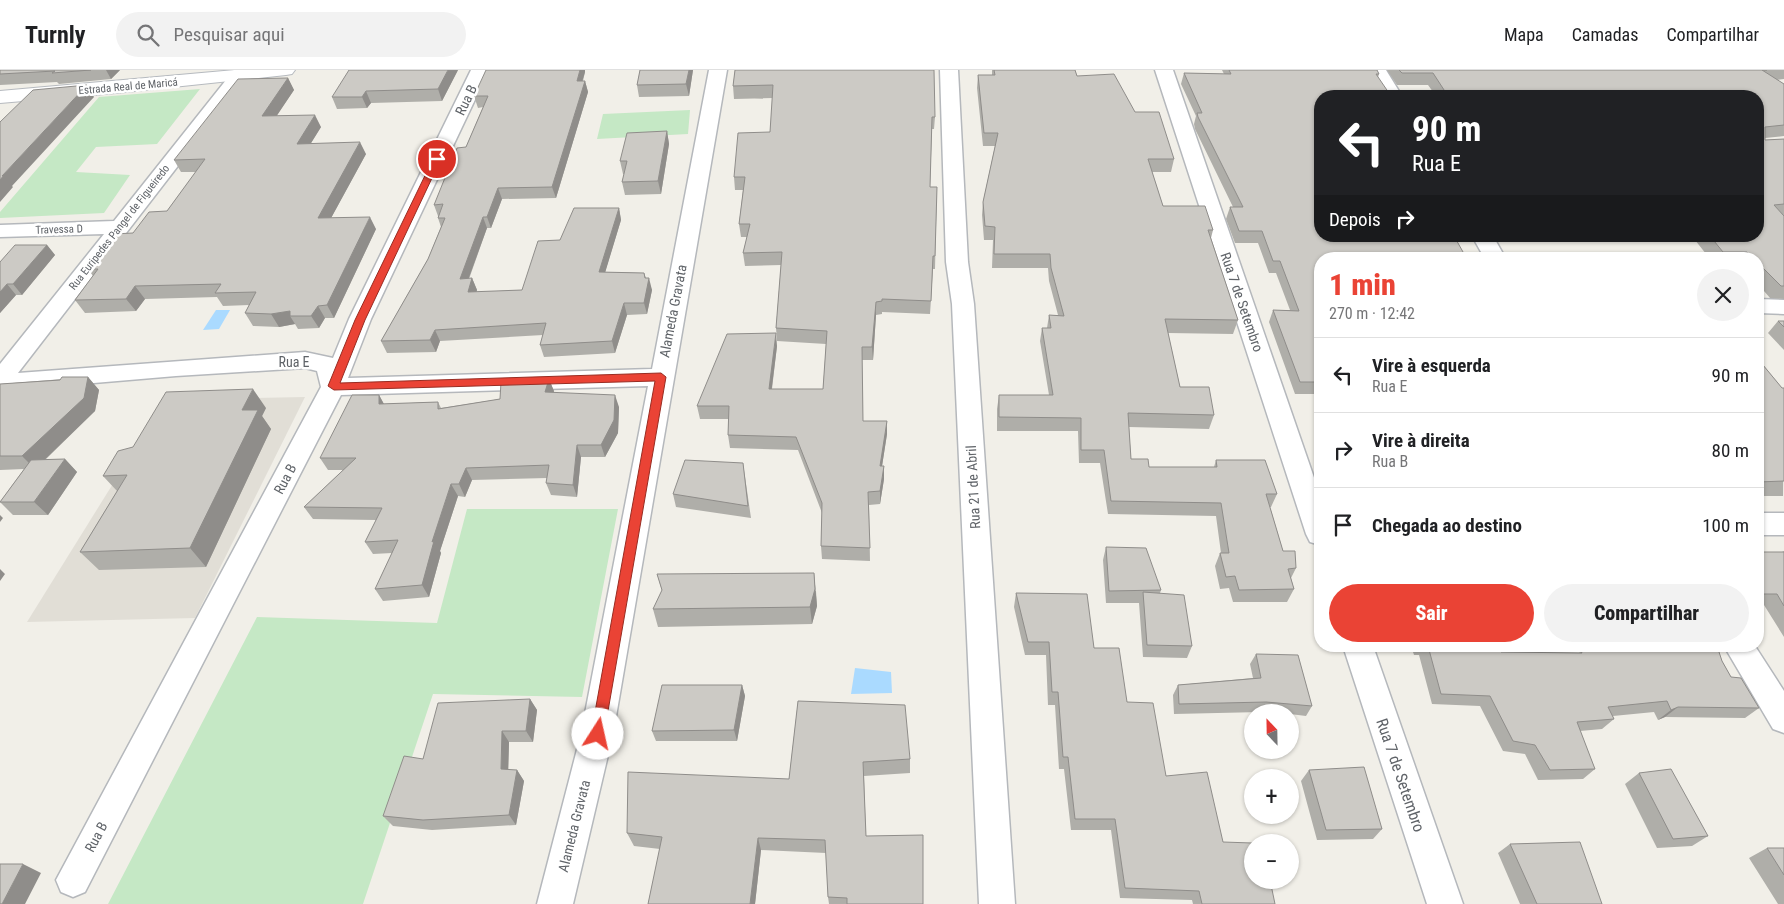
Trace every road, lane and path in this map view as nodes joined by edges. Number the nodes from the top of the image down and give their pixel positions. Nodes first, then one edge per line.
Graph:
1 (286, 70) edge
2 (480, 70) edge
3 (718, 70) edge
4 (949, 70) edge
5 (1164, 70) edge
6 (1377, 70) edge
7 (241, 72) edge
8 (1389, 90) edge
9 (0, 96) edge
10 (118, 227) junction
11 (0, 231) edge
12 (1764, 306) edge
13 (1784, 307) edge
14 (661, 377) junction
15 (0, 382) edge
16 (334, 386) junction
17 (1314, 516) edge
18 (1764, 524) edge
19 (1784, 524) edge
20 (1360, 652) edge
21 (1742, 652) edge
22 (1784, 719) edge
23 (73, 880) dead end
24 (554, 904) edge
25 (997, 904) edge
26 (1445, 904) edge

1 - 7 main road, Estrada Real de Maricá
2 - 16 street, Rua B
3 - 14 street, Alameda Gravata
4 - 25 street, Rua 21 de Abril
5 - 17 street, Rua 7 de Setembro
6 - 8 street
7 - 9 main road, Estrada Real de Maricá
7 - 10 street, Rua Euripedes Pangel de Figueiredo
10 - 11 street, Travessa D
10 - 15 street, Rua Euripedes Pangel de Figueiredo
12 - 13 street
14 - 16 street
14 - 24 street, Alameda Gravata
15 - 16 street, Rua E
16 - 23 street, Rua B
18 - 19 street
20 - 26 street, Rua 7 de Setembro
21 - 22 street

